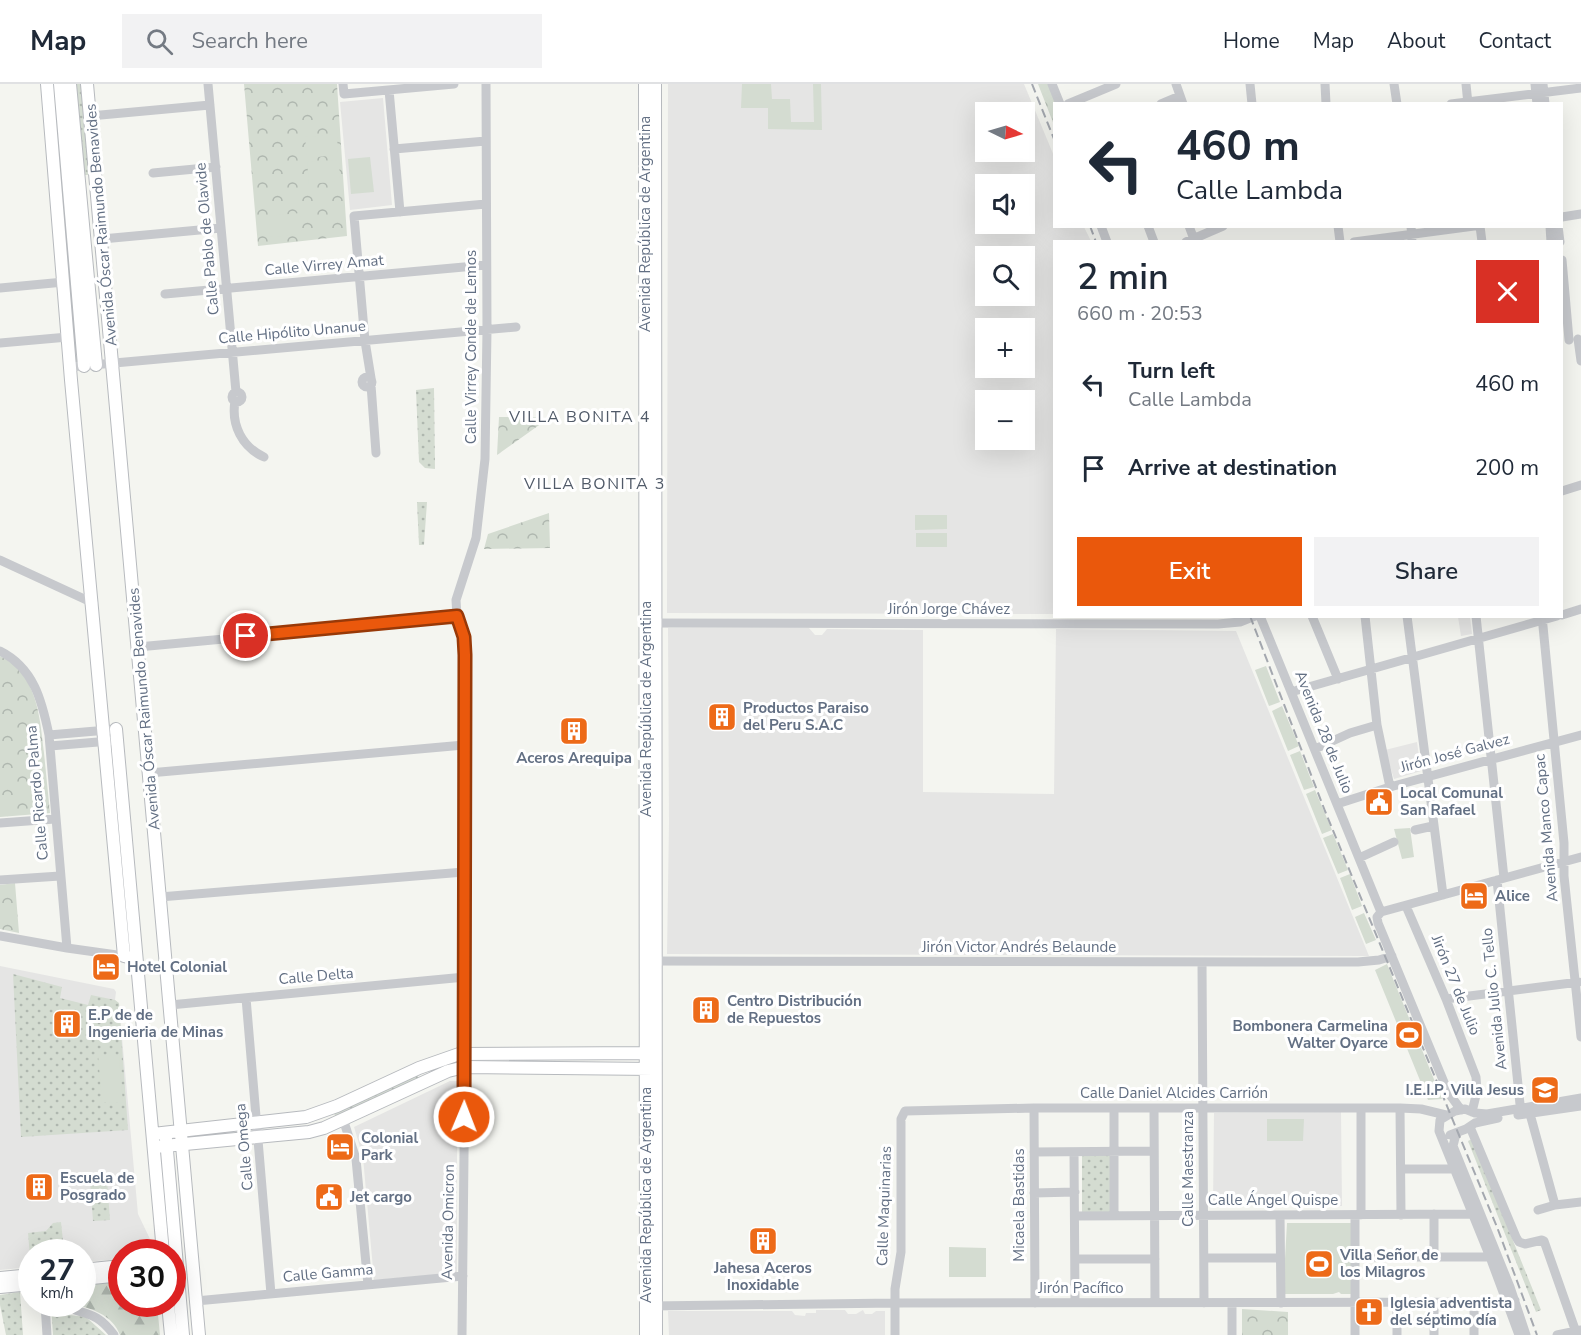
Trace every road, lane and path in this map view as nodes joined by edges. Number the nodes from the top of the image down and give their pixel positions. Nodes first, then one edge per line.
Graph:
1 (47, 84) edge
2 (60, 84) edge
3 (70, 84) edge
4 (87, 84) edge
5 (208, 84) edge
6 (343, 84) edge
7 (454, 84) edge
8 (486, 84) edge
9 (1052, 84) edge
10 (1116, 84) edge
11 (1176, 84) edge
12 (1250, 84) edge
13 (1325, 84) edge
14 (1394, 84) edge
15 (1466, 84) edge
16 (650, 88) edge
17 (1581, 88) edge
18 (389, 90) junction
19 (1539, 91) edge
20 (1182, 100) edge
21 (1059, 102) edge
22 (1073, 102) edge
23 (1252, 102) edge
24 (1326, 102) edge
25 (1396, 102) edge
26 (1468, 102) edge
27 (1474, 102) edge
28 (210, 105) junction
29 (90, 116) junction
30 (486, 141) junction
31 (394, 149) junction
32 (216, 168) junction
33 (153, 173) dead end
34 (96, 178) junction
35 (68, 182) junction
36 (486, 204) junction
37 (400, 212) junction
38 (1581, 214) edge
39 (1563, 217) edge
40 (221, 228) junction
41 (1219, 228) edge
42 (1458, 228) edge
43 (1411, 234) edge
44 (102, 239) junction
45 (1192, 240) edge
46 (1368, 240) edge
47 (68, 245) junction
48 (486, 265) junction
49 (1563, 268) edge
50 (360, 277) junction
51 (64, 282) junction
52 (0, 288) edge
53 (226, 289) junction
54 (165, 294) dead end
55 (516, 327) dead end
56 (487, 330) junction
57 (68, 337) junction
58 (1572, 340) edge
59 (365, 341) junction
60 (0, 343) edge
61 (232, 353) junction
62 (1581, 360) edge
63 (114, 363) junction
64 (90, 365) junction
65 (70, 367) junction
66 (376, 453) dead end
67 (264, 457) dead end
68 (1581, 485) edge
69 (1563, 491) edge
70 (0, 560) edge
71 (93, 603) junction
72 (1581, 609) edge
73 (456, 612) junction
74 (1563, 615) edge
75 (1252, 618) edge
76 (1255, 618) edge
77 (1313, 618) edge
78 (1365, 618) edge
79 (1407, 618) edge
80 (1476, 618) edge
81 (1542, 619) edge
82 (651, 623) junction
83 (1479, 640) junction
84 (138, 647) junction
85 (0, 651) edge
86 (1412, 659) junction
87 (1371, 670) junction
88 (1338, 679) junction
89 (1291, 692) junction
90 (1377, 725) junction
91 (49, 735) junction
92 (111, 735) junction
93 (1581, 735) edge
94 (1554, 743) junction
95 (464, 745) junction
96 (50, 746) junction
97 (1315, 749) junction
98 (1491, 758) junction
99 (150, 773) junction
100 (1427, 777) junction
101 (1390, 787) junction
102 (1337, 804) junction
103 (55, 819) junction
104 (0, 823) edge
105 (1433, 826) junction
106 (1415, 830) dead end
107 (1394, 842) dead end
108 (1581, 856) edge
109 (1359, 858) junction
110 (1564, 861) junction
111 (464, 872) junction
112 (60, 876) junction
113 (1500, 879) junction
114 (0, 880) edge
115 (1443, 896) junction
116 (160, 897) junction
117 (1406, 906) junction
118 (1382, 912) junction
119 (0, 936) edge
120 (67, 948) junction
121 (1392, 956) junction
122 (130, 958) junction
123 (651, 961) junction
124 (1202, 962) junction
125 (465, 977) junction
126 (1578, 982) edge
127 (1507, 990) junction
128 (246, 998) junction
129 (1446, 999) junction
130 (170, 1005) junction
131 (1581, 1037) edge
132 (489, 1052) junction
133 (465, 1053) junction
134 (610, 1053) junction
135 (651, 1053) junction
136 (489, 1066) junction
137 (465, 1067) junction
138 (419, 1068) junction
139 (610, 1069) junction
140 (651, 1069) junction
141 (425, 1081) junction
142 (1448, 1092) junction
143 (1581, 1098) edge
144 (1581, 1106) edge
145 (1034, 1108) junction
146 (1114, 1108) junction
147 (1154, 1108) junction
148 (1203, 1108) junction
149 (1361, 1108) junction
150 (1400, 1108) junction
151 (1461, 1110) junction
152 (1524, 1112) junction
153 (902, 1114) joint
154 (1448, 1114) junction
155 (343, 1119) junction
156 (1473, 1119) junction
157 (257, 1123) junction
158 (181, 1131) junction
159 (1439, 1131) junction
160 (159, 1133) junction
161 (1455, 1134) junction
162 (258, 1138) junction
163 (182, 1145) junction
164 (160, 1147) junction
165 (1450, 1147) junction
166 (1154, 1151) junction
167 (1034, 1152) junction
168 (1074, 1152) junction
169 (1114, 1152) junction
170 (1401, 1169) junction
171 (1454, 1169) junction
172 (1034, 1192) junction
173 (1075, 1192) junction
174 (1581, 1202) edge
175 (1555, 1205) junction
176 (1538, 1210) dead end
177 (1434, 1214) junction
178 (1472, 1214) junction
179 (1281, 1215) junction
180 (1358, 1215) junction
181 (1401, 1215) junction
182 (1075, 1216) junction
183 (1114, 1216) junction
184 (1154, 1216) junction
185 (1203, 1216) junction
186 (163, 1239) edge
187 (172, 1239) edge
188 (1355, 1257) junction
189 (1434, 1257) junction
190 (1490, 1257) junction
191 (1204, 1258) junction
192 (1281, 1258) junction
193 (1075, 1259) junction
194 (1155, 1259) junction
195 (18, 1276) edge
196 (463, 1276) junction
197 (0, 1278) edge
198 (18, 1285) edge
199 (368, 1285) junction
200 (0, 1287) edge
201 (271, 1294) junction
202 (196, 1301) junction
203 (1511, 1301) junction
204 (1075, 1302) junction
205 (1155, 1302) junction
206 (1396, 1302) junction
207 (1434, 1302) junction
208 (1474, 1302) junction
209 (895, 1303) junction
210 (1035, 1303) junction
211 (1204, 1303) junction
212 (1232, 1303) junction
213 (1281, 1303) junction
214 (1355, 1303) junction
215 (651, 1306) junction
216 (96, 1316) edge
217 (46, 1317) edge
218 (169, 1317) edge
219 (181, 1317) edge
220 (1578, 1332) edge
221 (47, 1335) edge
222 (114, 1335) edge
223 (171, 1335) edge
224 (183, 1335) edge
225 (199, 1335) edge
226 (462, 1335) edge
227 (646, 1335) edge
228 (656, 1335) edge
229 (895, 1335) edge
230 (1232, 1335) edge
231 (1355, 1335) edge
232 (1396, 1335) edge
233 (1434, 1335) edge
234 (1474, 1335) edge
235 (1519, 1335) edge
236 (1526, 1335) edge
237 (1557, 1335) edge

1 - 35 main road, Avenida Óscar Raimundo Benavides
2 - 35 main road, Avenida Óscar Raimundo Benavides
3 - 35 main road, Avenida Óscar Raimundo Benavides
4 - 29 main road, Avenida Óscar Raimundo Benavides
5 - 28 street, Calle Pablo de Olavide
6 - 18 street
7 - 18 street
8 - 30 street, Calle Virrey Conde de Lemos
9 - 21 street
10 - 22 street
11 - 20 street
12 - 23 street
13 - 24 street
14 - 25 street
15 - 26 street
16 - 82 main road, Avenida República de Argentina
17 - 19 street
18 - 31 street
19 - 27 street
28 - 29 street
28 - 32 street, Calle Pablo de Olavide
29 - 34 main road, Avenida Óscar Raimundo Benavides
30 - 31 street
30 - 36 street, Calle Virrey Conde de Lemos
31 - 37 street
32 - 33 street
32 - 40 street, Calle Pablo de Olavide
34 - 35 main road
34 - 44 main road, Avenida Óscar Raimundo Benavides
35 - 47 main road, Avenida Óscar Raimundo Benavides
35 - 64 main road, Avenida Óscar Raimundo Benavides
36 - 37 street
36 - 48 street, Calle Virrey Conde de Lemos
37 - 50 street
38 - 39 street
40 - 44 street
40 - 53 street, Calle Pablo de Olavide
41 - 45 street
42 - 43 street
43 - 46 street
44 - 63 main road, Avenida Óscar Raimundo Benavides
47 - 51 main road, Avenida Óscar Raimundo Benavides
47 - 64 main road, Avenida Óscar Raimundo Benavides
48 - 50 street, Calle Virrey Amat
48 - 56 street, Calle Virrey Conde de Lemos
49 - 58 street
50 - 53 street, Calle Virrey Amat
50 - 59 street
51 - 52 street
51 - 57 main road, Avenida Óscar Raimundo Benavides
53 - 54 street, Calle Virrey Amat
53 - 61 street, Calle Pablo de Olavide
55 - 56 street, Calle Hipólito Unanue
56 - 59 street, Calle Hipólito Unanue
56 - 73 street, Calle Virrey Conde de Lemos
57 - 60 street
57 - 65 main road, Avenida Óscar Raimundo Benavides
58 - 62 street
59 - 61 street, Calle Hipólito Unanue
59 - 66 street
61 - 63 street, Calle Hipólito Unanue
61 - 67 street, Calle Pablo de Olavide
63 - 64 street, Calle Hipólito Unanue
63 - 84 main road, Avenida Óscar Raimundo Benavides
64 - 65 street, Calle Hipólito Unanue
65 - 71 main road, Avenida Óscar Raimundo Benavides
68 - 69 street
70 - 71 street
71 - 92 main road, Avenida Óscar Raimundo Benavides
72 - 74 street
73 - 84 street
73 - 95 street, Avenida Omicron
75 - 82 street, Jirón Jorge Chávez
76 - 89 street, Avenida 28 de Julio
77 - 88 street
78 - 87 street
79 - 86 street
80 - 83 street, Avenida Julio C. Tello
81 - 83 street
81 - 94 street, Avenida Manco Capac
82 - 123 main road, Avenida República de Argentina
83 - 86 street
83 - 98 street, Avenida Julio C. Tello
84 - 99 main road, Avenida Óscar Raimundo Benavides
85 - 91 street, Calle Ricardo Palma
86 - 87 street
86 - 100 street
87 - 88 street
87 - 90 street
88 - 89 street
89 - 97 street, Avenida 28 de Julio
90 - 97 street
90 - 101 street
91 - 92 street
91 - 96 street, Calle Ricardo Palma
92 - 96 street
92 - 122 main road, Avenida Óscar Raimundo Benavides
93 - 94 street, Jirón José Galvez
94 - 98 street, Jirón José Galvez
94 - 110 street, Avenida Manco Capac
95 - 99 street
95 - 111 street, Avenida Omicron
96 - 103 street, Calle Ricardo Palma
97 - 102 street, Avenida 28 de Julio
98 - 100 street, Jirón José Galvez
98 - 113 street, Avenida Julio C. Tello
99 - 116 main road, Avenida Óscar Raimundo Benavides
100 - 101 street, Jirón José Galvez
100 - 105 street
101 - 102 street, Jirón José Galvez
102 - 109 street, Avenida 28 de Julio
103 - 104 street
103 - 112 street, Calle Ricardo Palma
105 - 106 street
105 - 115 street
107 - 109 street
108 - 110 street
109 - 118 street, Avenida 28 de Julio
110 - 113 street
110 - 126 street, Avenida Manco Capac
111 - 116 street
111 - 125 street, Avenida Omicron
112 - 114 street
112 - 120 street, Calle Ricardo Palma
113 - 115 street
113 - 127 street, Avenida Julio C. Tello
115 - 117 street
116 - 130 main road, Avenida Óscar Raimundo Benavides
117 - 118 street
117 - 129 street, Jirón 27 de Julio
118 - 121 street, Avenida 28 de Julio
119 - 120 street
120 - 122 street
121 - 124 street, Jirón Victor Andrés Belaunde
121 - 142 street, Avenida 28 de Julio
122 - 160 main road, Avenida Óscar Raimundo Benavides
123 - 124 street, Jirón Victor Andrés Belaunde
123 - 135 main road, Avenida República de Argentina
124 - 148 street, Calle Maestranza
125 - 128 street, Calle Delta
125 - 133 street, Avenida Omicron
126 - 127 street
126 - 131 street, Avenida Manco Capac
127 - 129 street
127 - 152 street, Avenida Julio C. Tello
128 - 130 street, Calle Delta
128 - 157 street, Calle Omega
129 - 156 street, Jirón 27 de Julio
130 - 158 main road, Avenida Óscar Raimundo Benavides
132 - 133 main road
132 - 134 main road
132 - 136 main road
133 - 137 street, Avenida Omicron
133 - 138 main road
134 - 135 main road
134 - 139 main road
135 - 140 main road, Avenida República de Argentina
136 - 137 main road
136 - 139 main road
137 - 141 main road
137 - 196 street, Avenida Omicron
138 - 141 main road
138 - 157 main road
139 - 140 main road
140 - 215 main road, Avenida República de Argentina
141 - 155 main road
142 - 151 street, Avenida 28 de Julio
142 - 154 street, Avenida 28 de Julio
143 - 152 street
144 - 152 street
145 - 146 street, Calle Daniel Alcides Carrión
145 - 153 street, Calle Daniel Alcides Carrión
145 - 167 street, Micaela Bastidas
146 - 147 street, Calle Daniel Alcides Carrión
146 - 169 street
147 - 148 street, Calle Daniel Alcides Carrión
147 - 166 street
148 - 149 street, Calle Daniel Alcides Carrión
148 - 185 street, Calle Maestranza
149 - 150 street, Calle Daniel Alcides Carrión
149 - 180 street
150 - 154 street, Calle Daniel Alcides Carrión
150 - 170 street
151 - 154 street
151 - 156 street
152 - 156 street
152 - 175 street, Avenida Julio C. Tello
153 - 209 street, Calle Maquinarias
154 - 159 street
155 - 162 main road
155 - 199 street
156 - 161 street
156 - 220 street
157 - 158 main road
157 - 162 street, Calle Omega
158 - 160 main road
158 - 163 main road, Avenida Óscar Raimundo Benavides
159 - 161 street
159 - 165 street
160 - 164 main road, Avenida Óscar Raimundo Benavides
161 - 165 street
162 - 163 main road
162 - 201 street, Calle Omega
163 - 164 main road
163 - 202 main road, Avenida Óscar Raimundo Benavides
164 - 186 main road, Avenida Óscar Raimundo Benavides
164 - 187 main road, Avenida Óscar Raimundo Benavides
165 - 171 street
165 - 203 street
166 - 169 street
166 - 184 street
167 - 168 street
167 - 172 street, Micaela Bastidas
168 - 169 street
168 - 173 street
169 - 183 street
170 - 171 street
170 - 181 street
171 - 178 street
172 - 173 street
172 - 210 street, Micaela Bastidas
173 - 182 street
174 - 175 street
175 - 176 street
177 - 178 street, Calle Ángel Quispe
177 - 181 street, Calle Ángel Quispe
177 - 189 street
178 - 190 street
179 - 180 street, Calle Ángel Quispe
179 - 185 street, Calle Ángel Quispe
179 - 192 street
180 - 181 street, Calle Ángel Quispe
180 - 188 street
182 - 183 street, Calle Ángel Quispe
182 - 193 street
183 - 184 street, Calle Ángel Quispe
184 - 185 street, Calle Ángel Quispe
184 - 194 street
185 - 191 street, Calle Maestranza
188 - 189 street
188 - 214 street
189 - 190 street
190 - 203 street
191 - 192 street
191 - 211 street, Calle Maestranza
192 - 213 street
193 - 194 street
193 - 204 street
194 - 205 street
195 - 197 main road
196 - 199 street, Calle Gamma
196 - 226 street, Avenida Omicron
198 - 200 main road
199 - 201 street, Calle Gamma
201 - 202 street, Calle Gamma
202 - 225 main road, Avenida Óscar Raimundo Benavides
203 - 208 street, Jirón Pacífico
203 - 235 street
203 - 236 street
204 - 205 street, Jirón Pacífico
204 - 210 street, Jirón Pacífico
205 - 211 street, Jirón Pacífico
206 - 207 street, Jirón Pacífico
206 - 214 street, Jirón Pacífico
206 - 232 street
207 - 208 street, Jirón Pacífico
207 - 233 street
208 - 234 street
209 - 210 street, Jirón Pacífico
209 - 215 street, Jirón Pacífico
209 - 229 street, Calle Maquinarias
211 - 212 street, Jirón Pacífico
212 - 213 street, Jirón Pacífico
212 - 230 street
213 - 214 street, Jirón Pacífico
214 - 231 street
215 - 227 main road, Avenida República de Argentina
215 - 228 main road, Avenida República de Argentina
216 - 222 street
217 - 221 street
218 - 223 main road
219 - 224 main road, Avenida Óscar Raimundo Benavides
220 - 237 street

